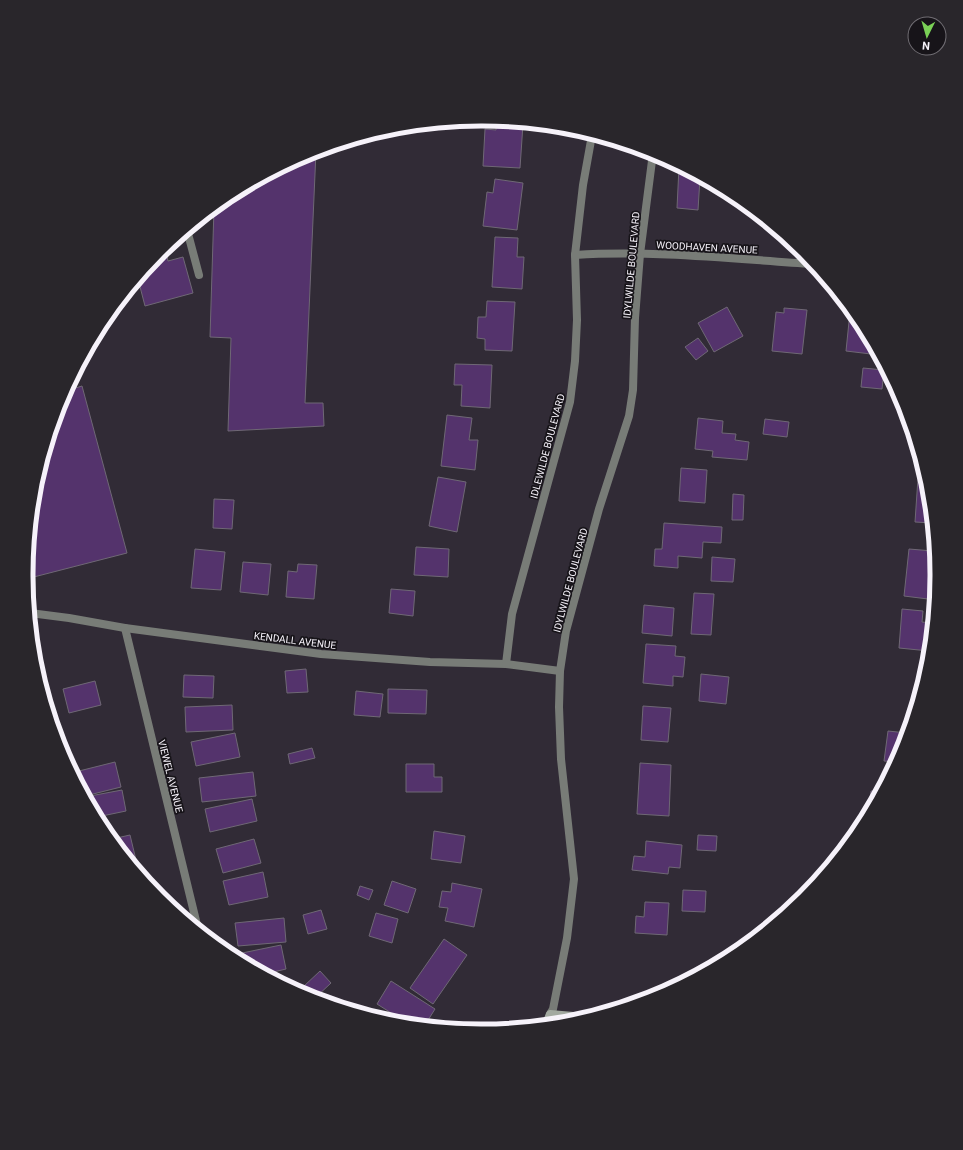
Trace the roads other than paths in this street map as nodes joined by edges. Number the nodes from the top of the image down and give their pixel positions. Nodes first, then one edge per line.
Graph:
1 (591, 140) edge
2 (652, 161) edge
3 (189, 236) edge
4 (640, 254) junction
5 (575, 255) junction
6 (804, 264) edge
7 (199, 275) dead end
8 (35, 614) edge
9 (125, 628) junction
10 (506, 664) junction
11 (560, 671) junction
12 (196, 921) edge
13 (550, 1014) junction
14 (567, 1015) edge
15 (548, 1019) edge

1 - 5 street, IDLEWILDE BOULEVARD
2 - 4 street, IDYLWILDE BOULEVARD
3 - 7 street
4 - 5 street, WOODHAVEN AVENUE
4 - 6 street, WOODHAVEN AVENUE
4 - 11 street, IDYLWILDE BOULEVARD
5 - 10 street, IDLEWILDE BOULEVARD
8 - 9 street, KENDALL AVENUE
9 - 10 street, KENDALL AVENUE
9 - 12 street, VIEWEL AVENUE
10 - 11 street, KENDALL AVENUE
11 - 13 street, IDYLWILDE BOULEVARD
13 - 14 main road
13 - 15 main road

